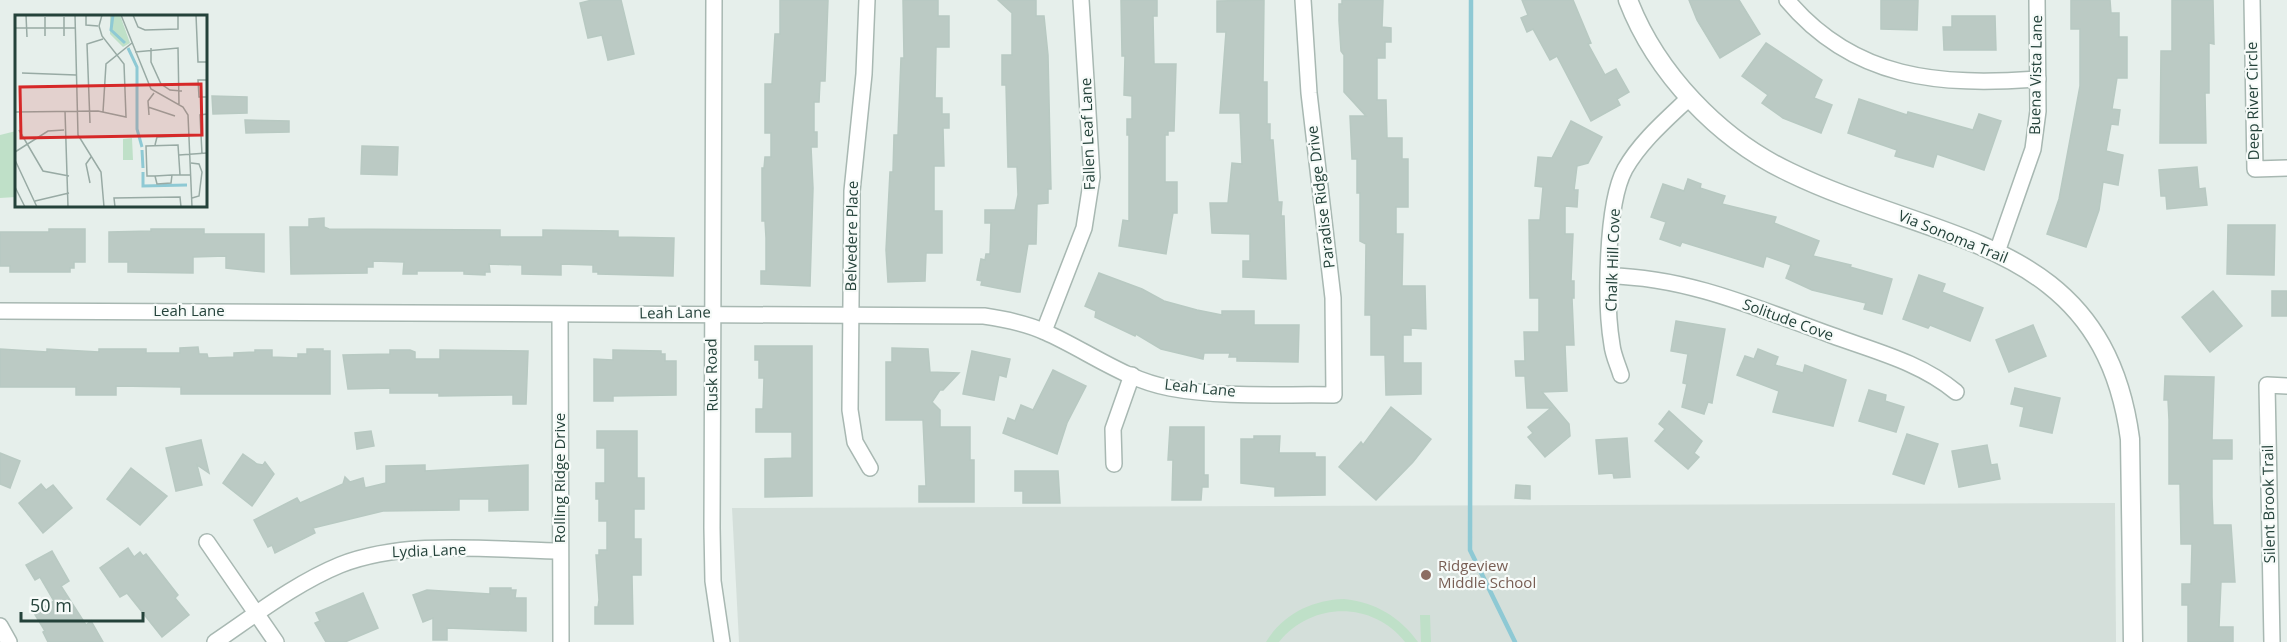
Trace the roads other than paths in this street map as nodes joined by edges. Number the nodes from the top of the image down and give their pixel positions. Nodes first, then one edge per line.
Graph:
1 (714, 0) edge
2 (867, 0) edge
3 (1081, 0) edge
4 (1303, 0) edge
5 (1628, 0) edge
6 (1787, 0) edge
7 (2037, 0) edge
8 (2252, 0) edge
9 (2038, 79) junction
10 (1689, 98) junction
11 (2287, 168) edge
12 (1997, 252) junction
13 (1610, 276) junction
14 (0, 311) edge
15 (711, 313) junction
16 (850, 314) junction
17 (560, 315) junction
18 (1044, 331) junction
19 (1132, 375) junction
20 (1621, 375) dead end
21 (2287, 386) edge
22 (1956, 392) dead end
23 (1334, 395) joint
24 (1114, 464) dead end
25 (870, 468) dead end
26 (207, 542) dead end
27 (559, 550) junction
28 (257, 614) junction
29 (0, 626) edge
30 (9, 642) edge
31 (215, 642) edge
32 (276, 642) edge
33 (561, 642) edge
34 (722, 642) edge
35 (2133, 642) edge
36 (2272, 642) edge

1 - 15 street, Rusk Road
2 - 16 street, Belvedere Place
3 - 18 street, Fallen Leaf Lane
4 - 23 street, Paradise Ridge Drive
5 - 10 street, Via Sonoma Trail
6 - 9 street
7 - 9 street, Buena Vista Lane
8 - 11 street, Deep River Circle
9 - 12 street, Buena Vista Lane
10 - 12 street, Via Sonoma Trail
10 - 13 street, Chalk Hill Cove
12 - 35 street, Via Sonoma Trail
13 - 20 street, Chalk Hill Cove
13 - 22 street, Solitude Cove
14 - 17 street, Leah Lane
15 - 16 street, Leah Lane
15 - 17 street, Leah Lane
15 - 34 street, Rusk Road
16 - 18 street, Leah Lane
16 - 25 street, Belvedere Place
17 - 27 street, Rolling Ridge Drive
18 - 19 street, Leah Lane
19 - 23 street, Leah Lane
19 - 24 street
21 - 36 street, Silent Brook Trail
26 - 28 street
27 - 28 street, Lydia Lane
27 - 33 street, Rolling Ridge Drive
28 - 31 street, Lydia Lane
28 - 32 street
29 - 30 street

